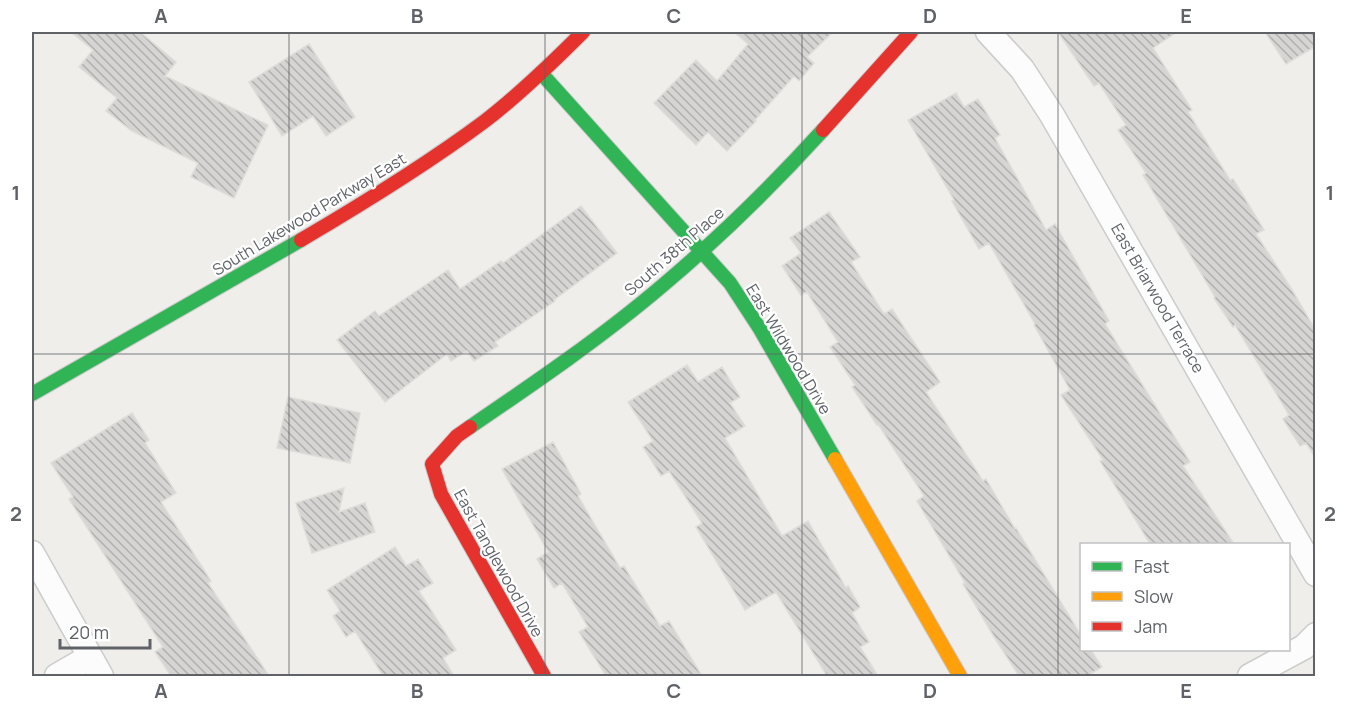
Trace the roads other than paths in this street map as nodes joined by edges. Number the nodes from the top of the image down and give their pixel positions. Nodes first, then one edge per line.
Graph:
1 (583, 32) edge
2 (911, 32) edge
3 (988, 32) edge
4 (541, 73) junction
5 (701, 250) junction
6 (32, 394) edge
7 (432, 464) joint
8 (32, 553) edge
9 (1316, 574) edge
10 (1316, 635) edge
11 (95, 667) edge
12 (57, 676) edge
13 (544, 676) edge
14 (960, 676) edge
15 (1250, 676) edge

1 - 4 street, South Lakewood Parkway East
2 - 5 street, South 38th Place
3 - 9 street, East Briarwood Terrace
4 - 5 street, East Wildwood Drive
4 - 6 street, South Lakewood Parkway East
5 - 7 street, South 38th Place
5 - 14 street, East Wildwood Drive
7 - 13 street, East Tanglewood Drive
8 - 11 street
10 - 15 street
11 - 12 street

